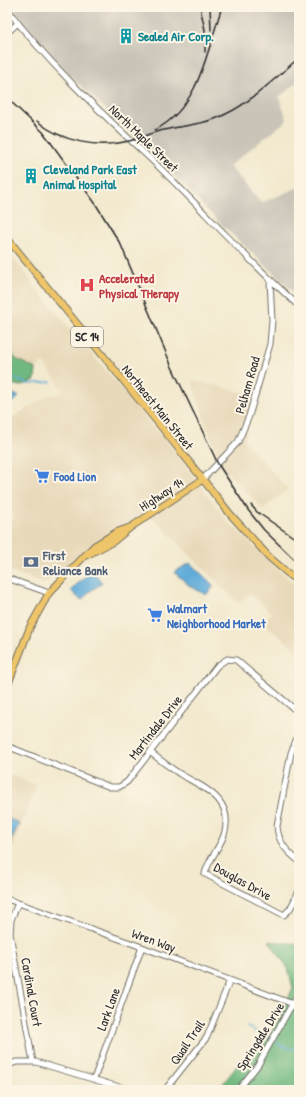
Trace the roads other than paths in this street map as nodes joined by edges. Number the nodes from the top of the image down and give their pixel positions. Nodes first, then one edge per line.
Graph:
1 (7, 9) edge
2 (18, 23) junction
3 (7, 33) edge
4 (7, 238) edge
5 (270, 280) junction
6 (299, 306) edge
7 (202, 480) junction
8 (7, 578) edge
9 (299, 584) edge
10 (49, 593) junction
11 (7, 687) edge
12 (299, 713) edge
13 (299, 733) edge
14 (7, 746) edge
15 (150, 752) junction
16 (299, 861) edge
17 (299, 891) edge
18 (7, 899) edge
19 (18, 903) junction
20 (142, 947) junction
21 (230, 980) junction
22 (299, 992) edge
23 (293, 1004) junction
24 (33, 1062) junction
25 (7, 1066) edge
26 (94, 1079) junction
27 (129, 1090) edge
28 (165, 1090) edge
29 (238, 1090) edge

1 - 2 street, North Maple Street
2 - 3 street
2 - 5 street, North Maple Street
4 - 7 main road, Northeast Main Street / SC 14
5 - 6 street, North Maple Street
5 - 7 street, Pelham Road
7 - 9 main road, Northeast Main Street
7 - 10 main road, Highway 14
8 - 10 street
10 - 11 main road, Highway 14
12 - 15 street, Martindale Drive
13 - 16 street
14 - 15 street, Martindale Drive
15 - 17 street, Douglas Drive
18 - 19 street, Wren Way
19 - 20 street, Wren Way
19 - 24 street, Cardinal Court
20 - 21 street, Wren Way
20 - 26 street, Lark Lane
21 - 23 street, Wren Way
21 - 28 street, Quail Trail
22 - 23 street, Springdale Drive
23 - 29 street, Springdale Drive
24 - 25 street
24 - 26 street
26 - 27 street

